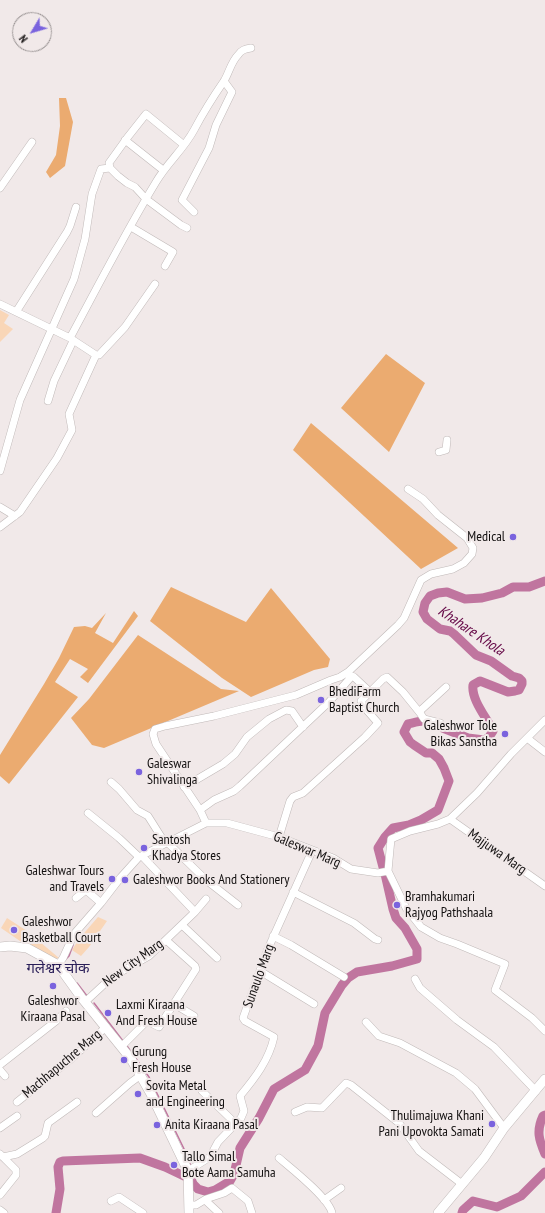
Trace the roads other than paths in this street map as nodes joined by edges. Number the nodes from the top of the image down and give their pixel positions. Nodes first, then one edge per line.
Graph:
1 (251, 48) dead end
2 (224, 81) junction
3 (125, 140) junction
4 (32, 142) dead end
5 (184, 145) junction
6 (110, 168) junction
7 (163, 170) junction
8 (0, 188) edge
9 (146, 199) junction
10 (76, 207) dead end
11 (194, 212) dead end
12 (131, 227) junction
13 (187, 228) dead end
14 (165, 266) dead end
15 (155, 284) dead end
16 (0, 304) edge
17 (16, 312) junction
18 (51, 329) junction
19 (72, 340) junction
20 (96, 355) junction
21 (48, 401) dead end
22 (447, 440) dead end
23 (439, 452) dead end
24 (0, 471) edge
25 (408, 489) dead end
26 (0, 507) edge
27 (15, 516) junction
28 (0, 527) edge
29 (446, 687) dead end
30 (370, 692) junction
31 (420, 713) junction
32 (545, 720) edge
33 (440, 722) dead end
34 (303, 727) junction
35 (527, 738) junction
36 (545, 752) edge
37 (111, 782) dead end
38 (184, 787) junction
39 (200, 810) junction
40 (88, 814) dead end
41 (450, 819) junction
42 (206, 823) junction
43 (279, 837) junction
44 (166, 843) junction
45 (312, 851) junction
46 (140, 857) junction
47 (388, 871) junction
48 (545, 886) edge
49 (293, 892) junction
50 (76, 898) dead end
51 (206, 899) dead end
52 (101, 903) junction
53 (238, 905) dead end
54 (195, 912) junction
55 (182, 925) junction
56 (273, 936) junction
57 (166, 940) junction
58 (378, 940) dead end
59 (0, 947) edge
60 (217, 958) dead end
61 (58, 965) junction
62 (260, 971) junction
63 (344, 977) dead end
64 (415, 979) dead end
65 (85, 1002) junction
66 (174, 1004) junction
67 (314, 1004) dead end
68 (66, 1011) dead end
69 (194, 1016) dead end
70 (366, 1022) dead end
71 (106, 1026) junction
72 (545, 1031) edge
73 (122, 1046) junction
74 (1, 1068) edge
75 (141, 1075) junction
76 (545, 1079) edge
77 (202, 1091) dead end
78 (536, 1091) junction
79 (18, 1102) dead end
80 (77, 1102) dead end
81 (295, 1112) dead end
82 (96, 1113) dead end
83 (17, 1116) dead end
84 (236, 1123) junction
85 (0, 1128) edge
86 (504, 1128) junction
87 (2, 1156) edge
88 (280, 1158) dead end
89 (188, 1173) junction
90 (462, 1184) junction
91 (341, 1188) dead end
92 (0, 1195) edge
93 (205, 1200) junction
94 (324, 1200) junction
95 (111, 1201) dead end
96 (190, 1205) edge
97 (0, 1210) edge
98 (4, 1213) edge
99 (143, 1213) edge
100 (219, 1213) edge
101 (252, 1213) edge
102 (332, 1213) edge
103 (438, 1213) edge

1 - 2 street
2 - 5 street
2 - 11 street
3 - 5 street
3 - 6 street
3 - 7 street
4 - 8 street
5 - 7 street
6 - 9 street
6 - 18 street
7 - 9 street
9 - 12 street
9 - 13 street
10 - 17 street
12 - 14 street
12 - 19 street
15 - 20 street
16 - 17 street
17 - 18 street
18 - 19 street
18 - 24 street
19 - 20 street
19 - 21 street
20 - 27 street
22 - 23 street
25 - 38 street
26 - 27 street
27 - 28 street
29 - 31 street
30 - 31 street
30 - 34 street
30 - 43 street
31 - 33 street
32 - 35 street
34 - 38 street
34 - 39 street
35 - 36 street
35 - 41 street
37 - 44 street
38 - 39 street
39 - 42 street
40 - 46 street
41 - 47 street
41 - 48 street, Majjuwa Marg
42 - 43 street, Galeswar Marg
42 - 44 street, Galeswar Marg
43 - 45 street, Galeswar Marg
44 - 46 street, Galeswar Marg
44 - 53 street
45 - 47 street, Galeswar Marg
45 - 49 street, Sunaulo Marg
46 - 52 street, Galeswar Marg
46 - 54 street
47 - 72 street
49 - 56 street, Sunaulo Marg
49 - 58 street
50 - 52 street
51 - 54 street, New City Marg
52 - 61 street, Galeswar Marg
54 - 55 street, New City Marg
55 - 57 street, New City Marg
55 - 60 street
56 - 62 street, Sunaulo Marg
56 - 63 street
57 - 65 street, New City Marg
57 - 66 street
59 - 61 main road
61 - 65 main road
62 - 67 street
62 - 84 street, Sunaulo Marg
64 - 78 street
65 - 71 main road
66 - 69 street
66 - 73 street
68 - 74 street
70 - 86 street
71 - 73 main road
71 - 79 street, Machhapuchre Marg
73 - 75 main road
75 - 82 street
75 - 89 main road
76 - 78 main road
77 - 84 street
78 - 86 main road
80 - 87 street
81 - 90 street
83 - 85 street
84 - 89 street, Sunaulo Marg
86 - 90 main road
87 - 92 street
88 - 94 street
89 - 96 main road
90 - 103 main road
91 - 94 street
93 - 96 street
93 - 100 street
93 - 101 street
94 - 102 street
95 - 99 street
97 - 98 street

